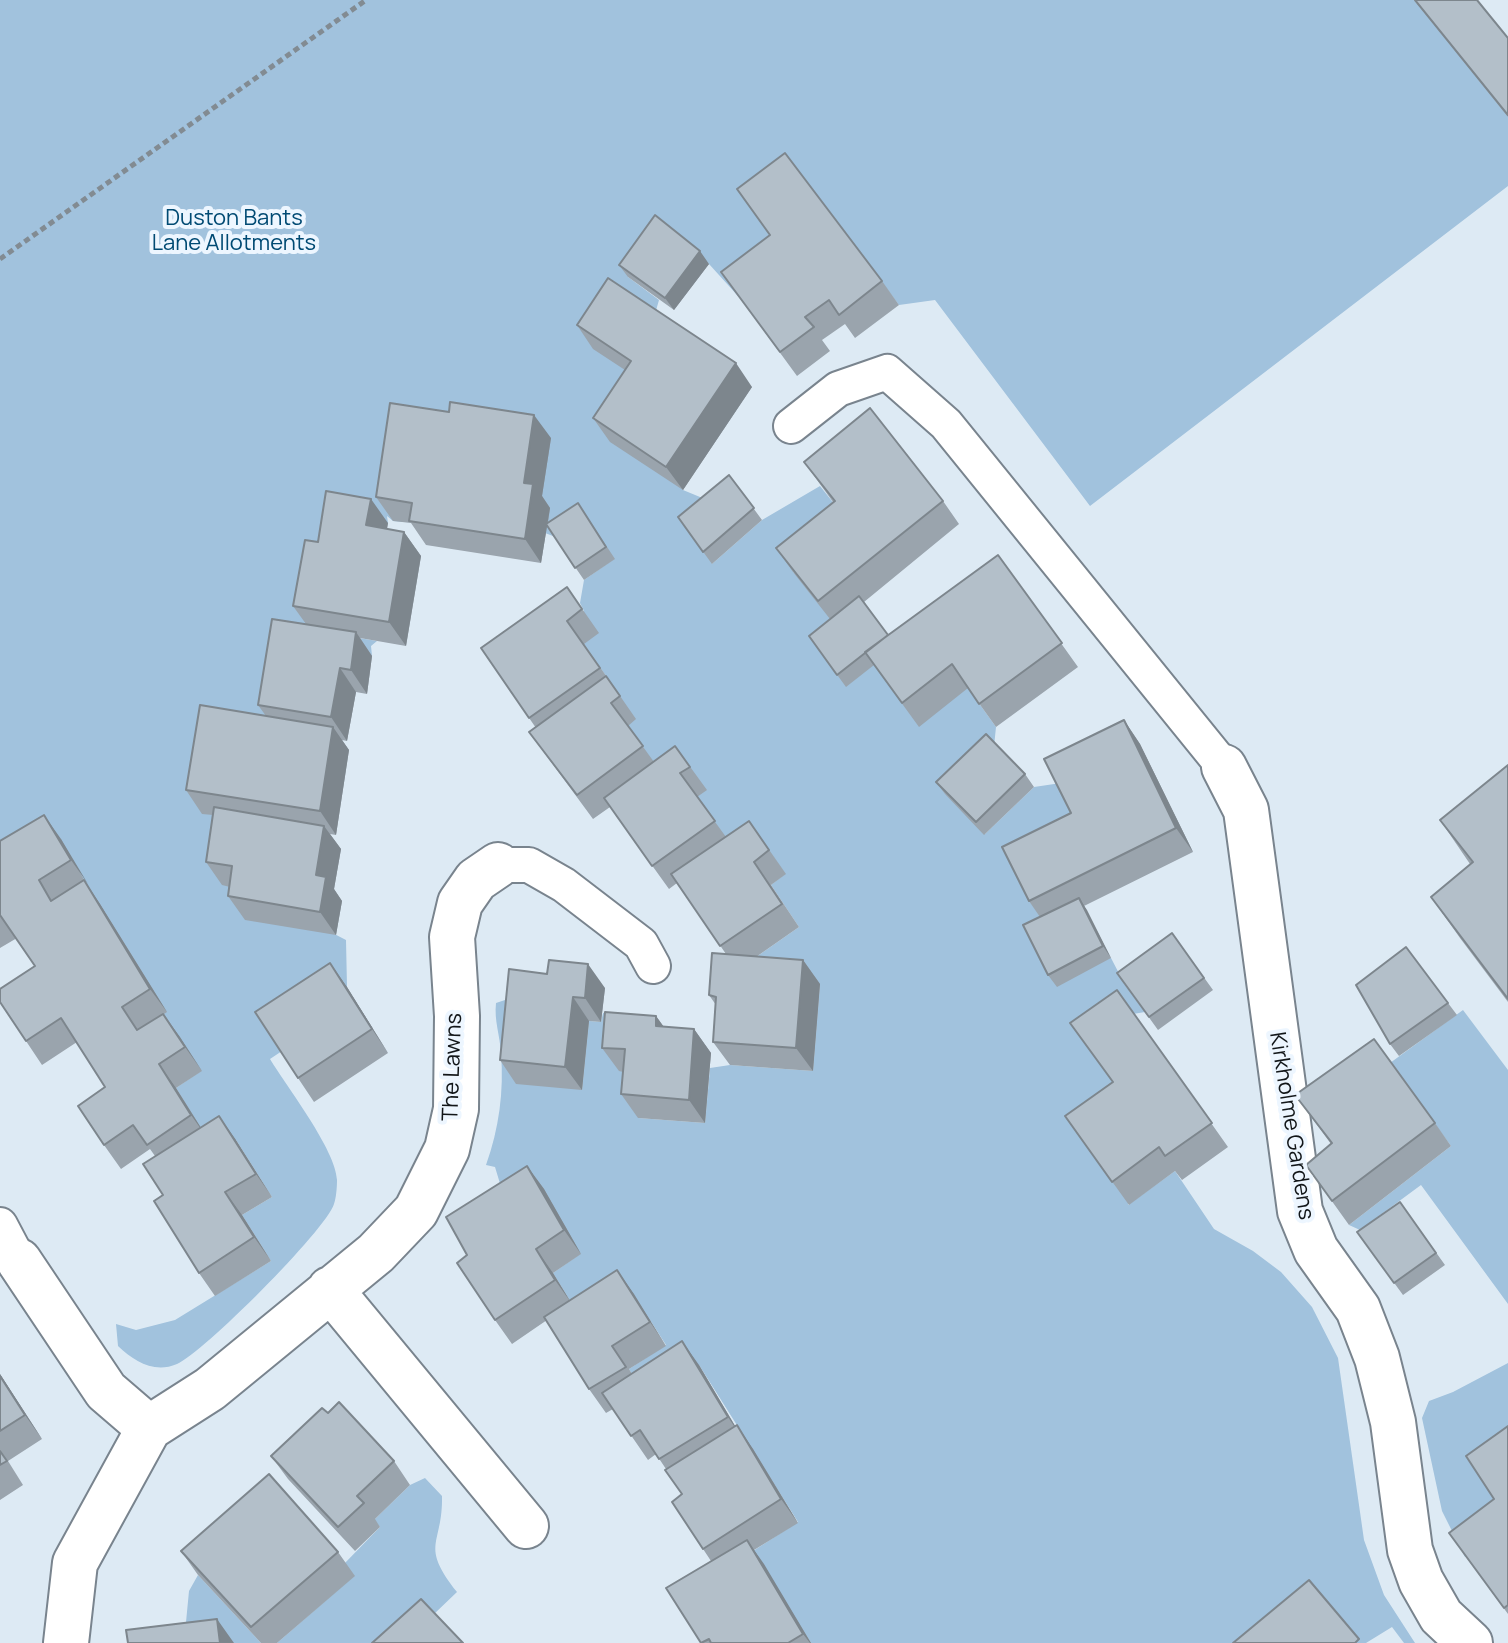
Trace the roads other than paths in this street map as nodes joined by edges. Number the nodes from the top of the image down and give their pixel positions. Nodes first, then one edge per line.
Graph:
1 (791, 426) dead end
2 (1224, 767) joint
3 (498, 865) joint
4 (653, 966) dead end
5 (10, 1243) edge
6 (330, 1289) junction
7 (149, 1428) junction
8 (526, 1526) dead end
9 (66, 1643) edge
10 (1470, 1643) edge

1 - 2 lane
2 - 10 street, Kirkholme Gardens
3 - 4 lane
3 - 6 street, The Lawns
5 - 7 street
6 - 7 street, The Lawns
6 - 8 street
7 - 9 street, The Lawns

